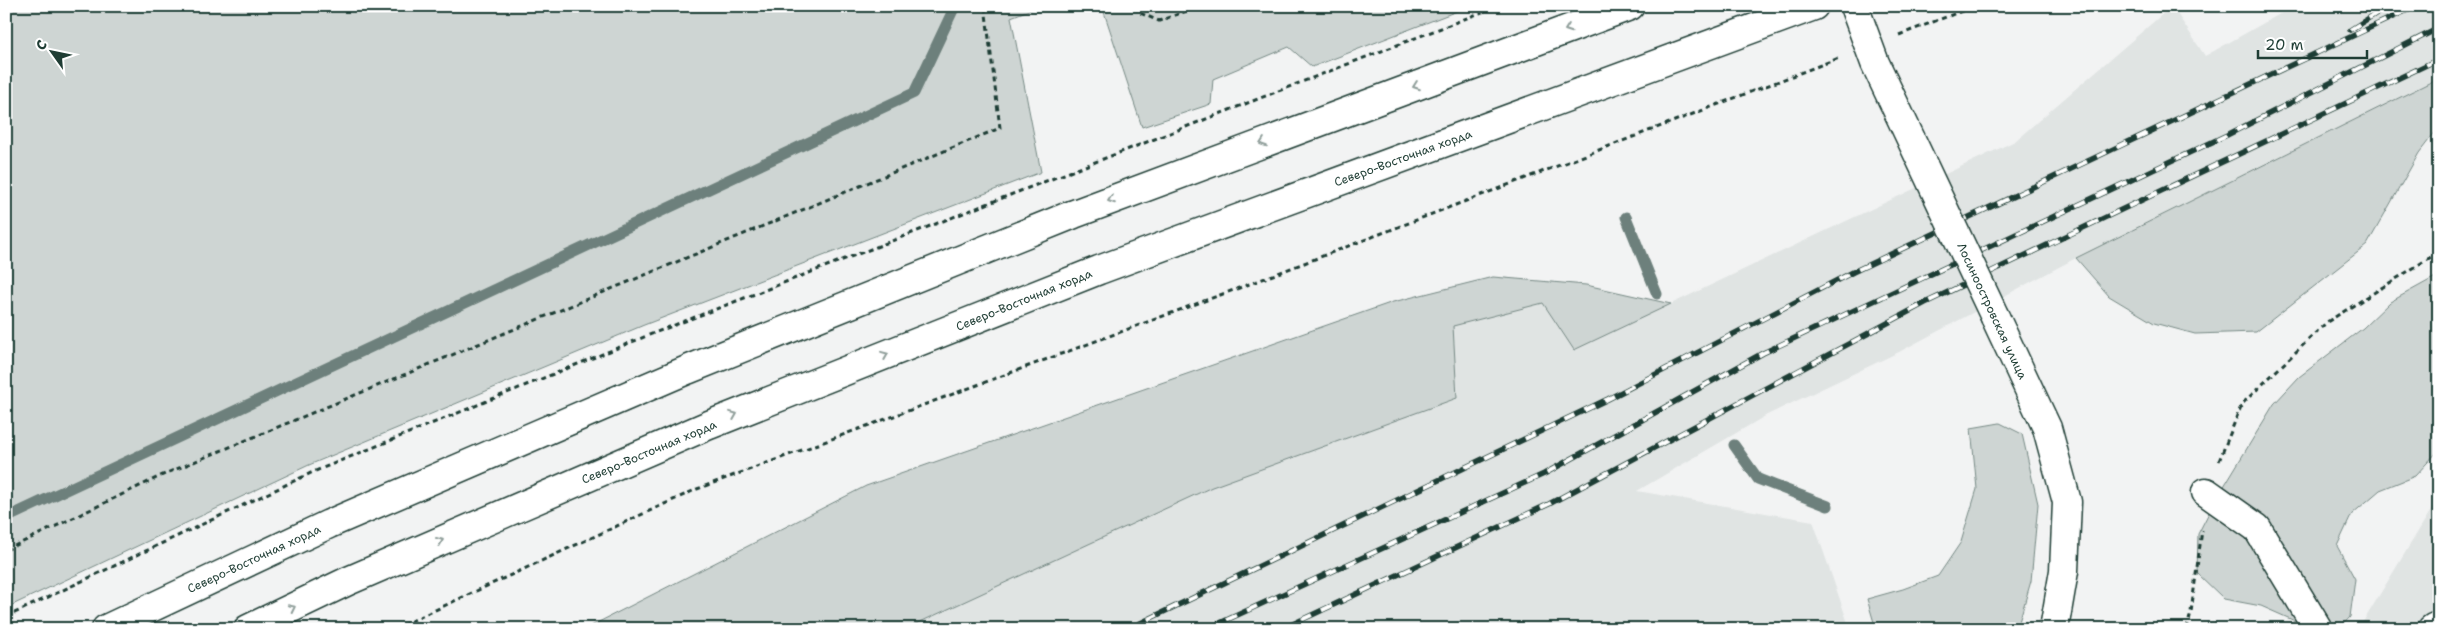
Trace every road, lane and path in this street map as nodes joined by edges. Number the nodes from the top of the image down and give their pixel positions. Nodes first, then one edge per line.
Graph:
1 (985, 6) edge
2 (1136, 6) edge
3 (1200, 6) edge
4 (1498, 6) edge
5 (1630, 6) edge
6 (1814, 6) edge
7 (1854, 6) edge
8 (1975, 6) edge
9 (1892, 38) dead end
10 (1845, 56) dead end
11 (2439, 252) edge
12 (2206, 492) junction
13 (6, 550) edge
14 (6, 617) edge
15 (106, 629) edge
16 (248, 629) edge
17 (394, 629) edge
18 (2054, 629) edge
19 (2186, 629) edge
20 (2318, 629) edge

1 - 13 path
2 - 3 path
4 - 14 path
5 -> 15 main road, Северо-Восточная хорда
16 -> 6 main road, Северо-Восточная хорда
7 - 18 main road, Лосиноостровская улица, bridge
8 - 9 path
10 - 17 path
11 - 12 path
12 - 19 path
12 - 20 main road

